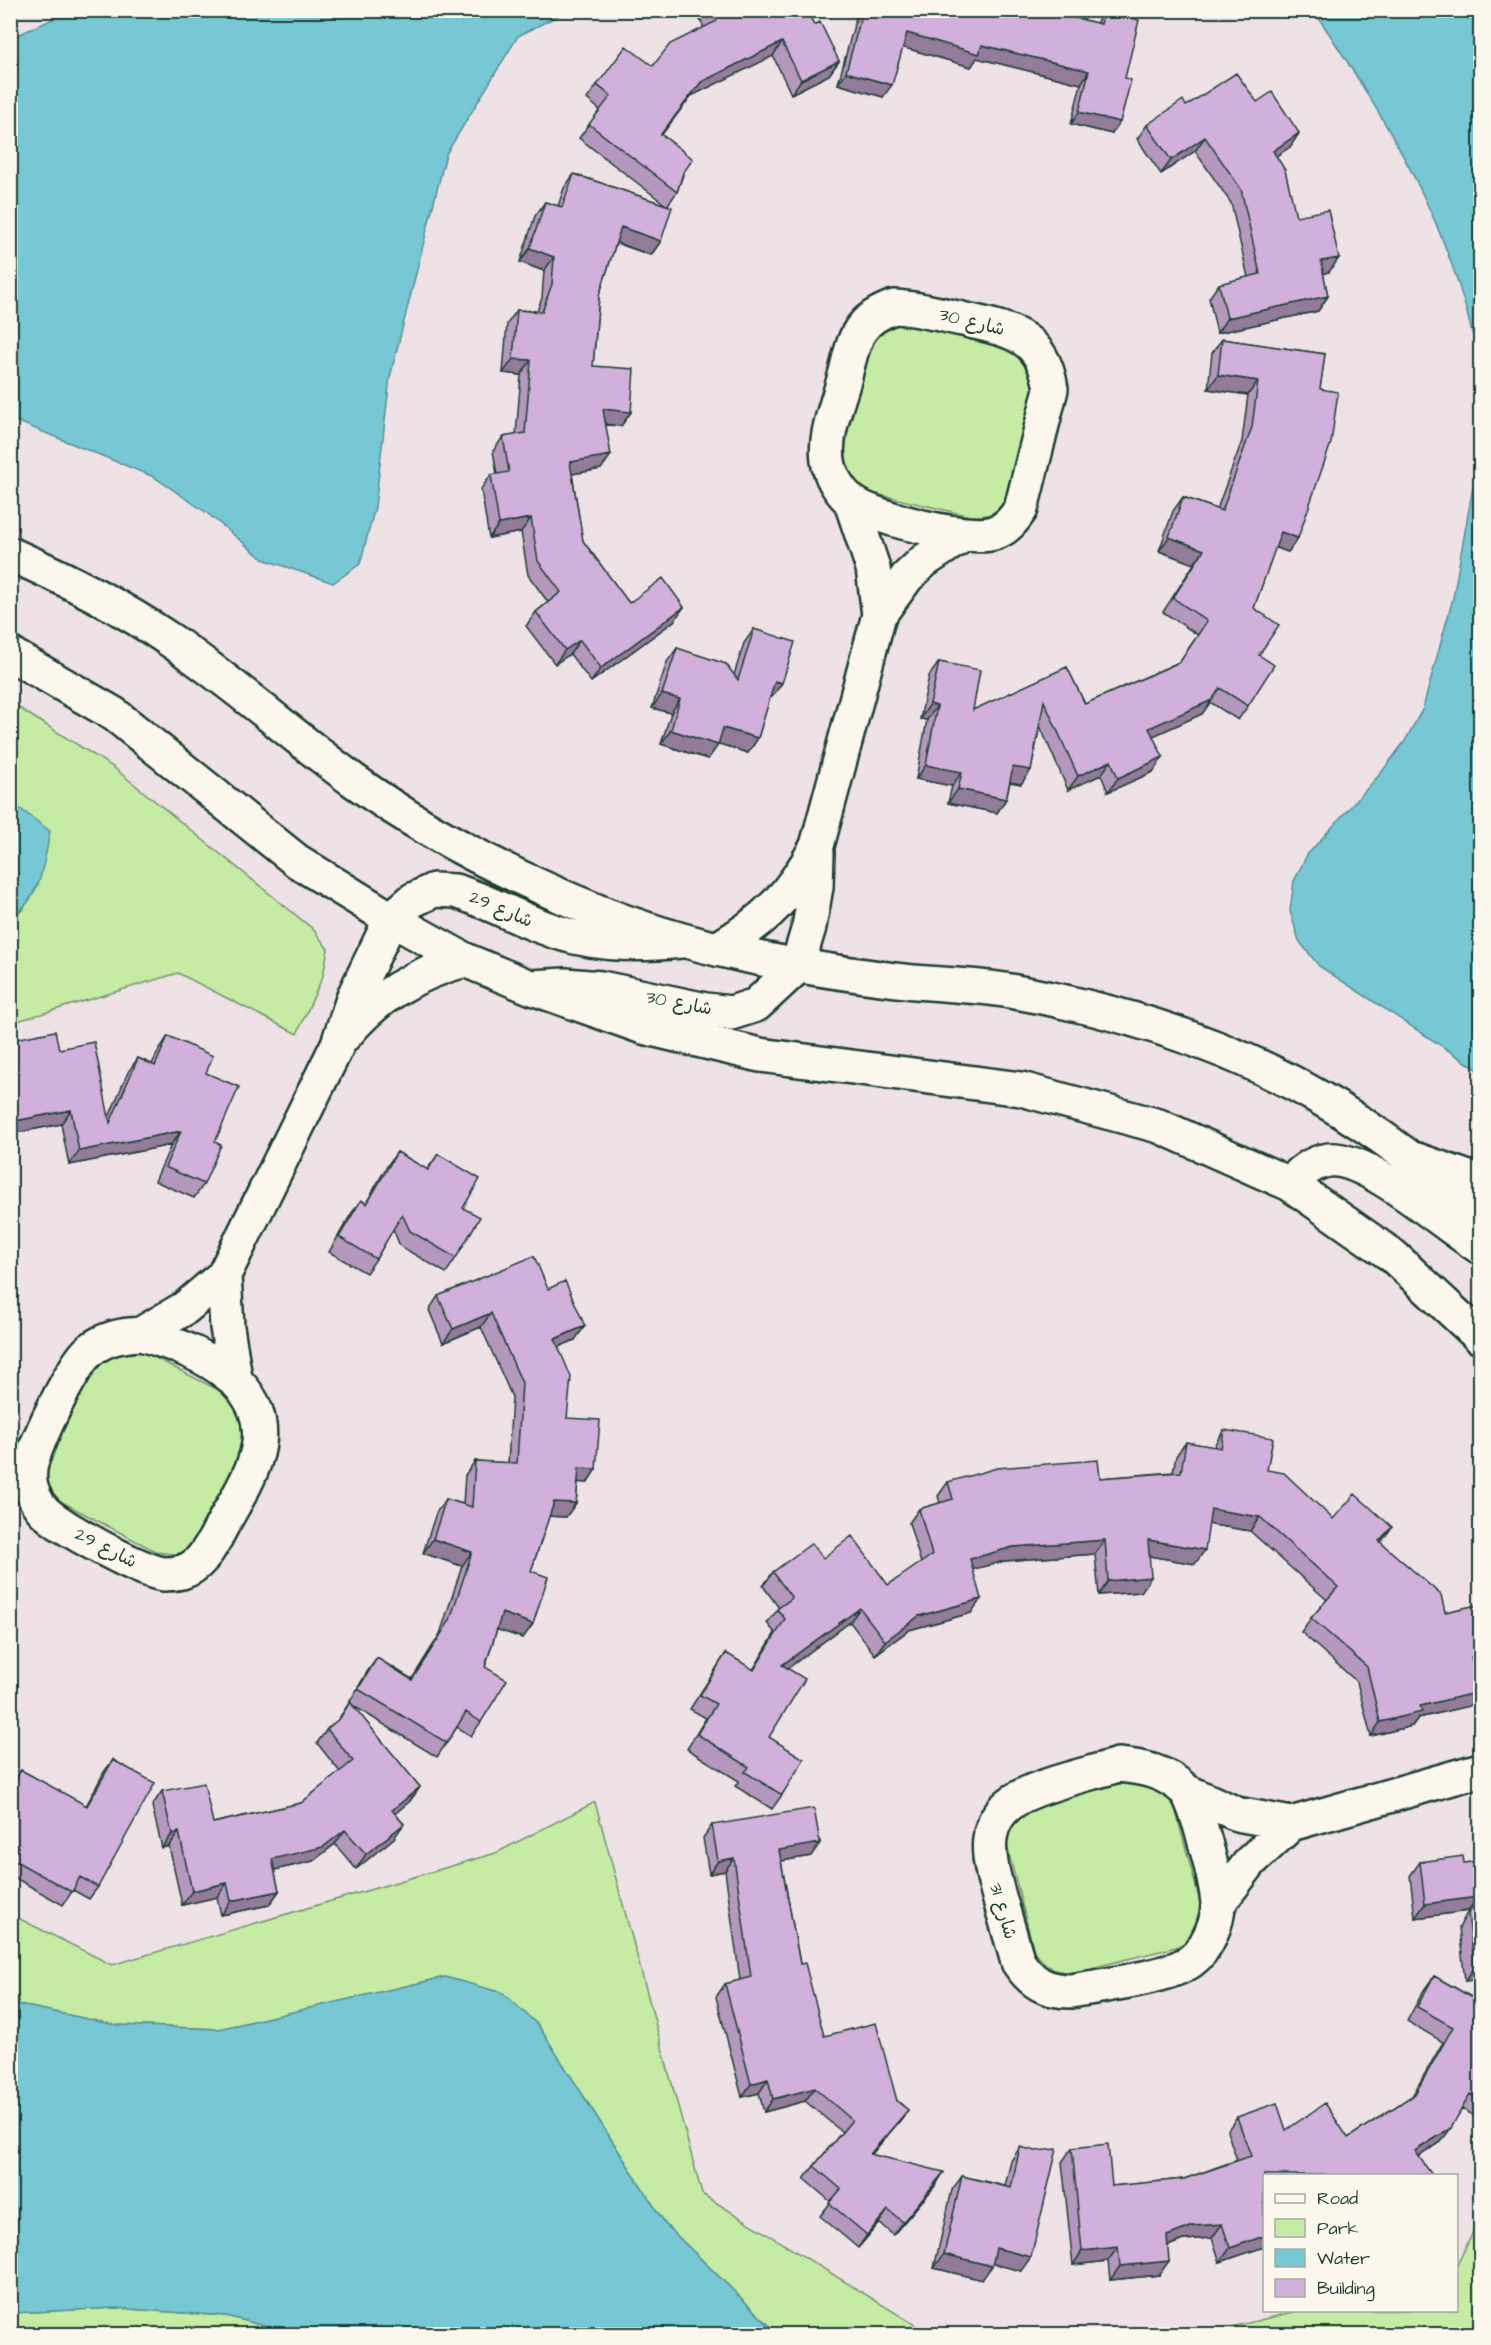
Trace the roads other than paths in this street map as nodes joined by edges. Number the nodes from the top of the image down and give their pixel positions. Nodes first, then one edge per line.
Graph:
1 (851, 502) junction
2 (963, 535) junction
3 (10, 554) edge
4 (879, 615) junction
5 (10, 654) edge
6 (817, 846) junction
7 (391, 919) junction
8 (681, 941) junction
9 (717, 949) junction
10 (465, 960) junction
11 (797, 967) junction
12 (530, 987) junction
13 (338, 1044) junction
14 (1413, 1159) junction
15 (1480, 1182) edge
16 (1290, 1184) junction
17 (1480, 1214) edge
18 (1480, 1247) edge
19 (224, 1275) junction
20 (141, 1334) junction
21 (1480, 1337) edge
22 (236, 1378) junction
23 (1480, 1770) edge
24 (1186, 1791) junction
25 (1291, 1824) junction
26 (1218, 1904) junction

1 - 2 street, شارع 30
1 - 2 street, شارع 30
1 - 4 street, شارع 30
2 - 4 street, شارع 30
3 - 8 street
4 - 6 street, شارع 30
5 - 7 street
6 - 9 street, شارع 30
6 - 11 street, شارع 30
7 - 8 street, شارع 29
7 - 10 street
7 - 13 street, شارع 29
8 - 9 street
9 - 11 street
10 - 12 street
10 - 13 street, شارع 29
11 - 12 street, شارع 30
11 - 14 street
12 - 16 street
13 - 19 street, شارع 29
14 - 15 street
14 - 17 street
16 - 18 street
16 - 21 street
19 - 20 street, شارع 29
19 - 22 street, شارع 29
20 - 22 street, شارع 29
20 - 22 street, شارع 29
23 - 25 street, شارع 31
24 - 25 street, شارع 31
24 - 26 street, شارع 31
24 - 26 street, شارع 31
25 - 26 street, شارع 31

